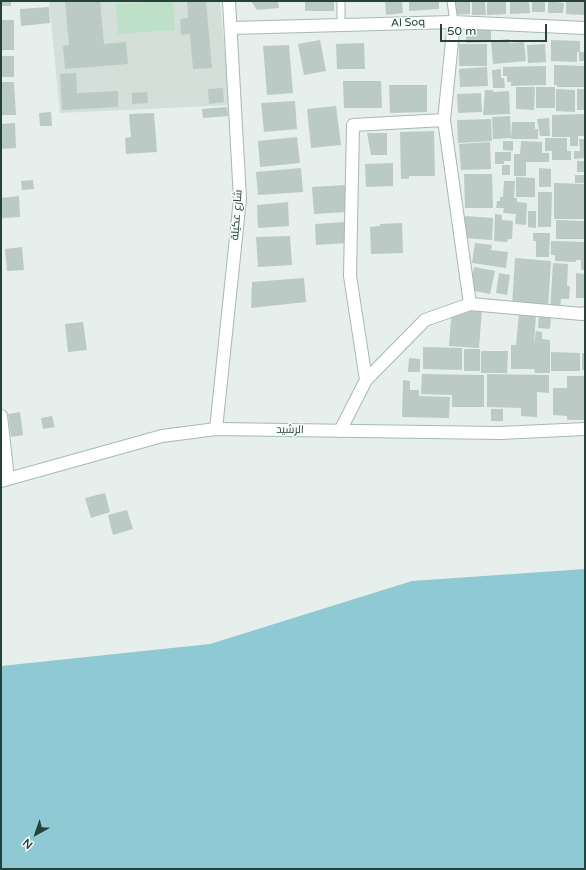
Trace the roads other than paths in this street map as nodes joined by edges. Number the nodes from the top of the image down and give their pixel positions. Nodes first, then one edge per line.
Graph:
1 (228, 1) edge
2 (341, 1) edge
3 (451, 1) edge
4 (454, 22) junction
5 (341, 25) junction
6 (231, 28) junction
7 (585, 28) edge
8 (444, 120) junction
9 (470, 304) junction
10 (585, 313) edge
11 (366, 380) junction
12 (1, 416) edge
13 (216, 429) junction
14 (585, 429) edge
15 (340, 431) junction
16 (5, 480) edge

1 - 6 street, شارع عكيلة
2 - 5 lane
3 - 4 lane
4 - 5 street, Al Soq
4 - 7 street, Al Soq
4 - 8 street
5 - 6 street, Al Soq
6 - 13 street, شارع عكيلة
8 - 9 street
8 - 11 street
9 - 10 street
9 - 11 street
11 - 15 street
12 - 16 street
13 - 15 street, الرشيد
13 - 16 street, الرشيد
14 - 15 street, الرشيد

